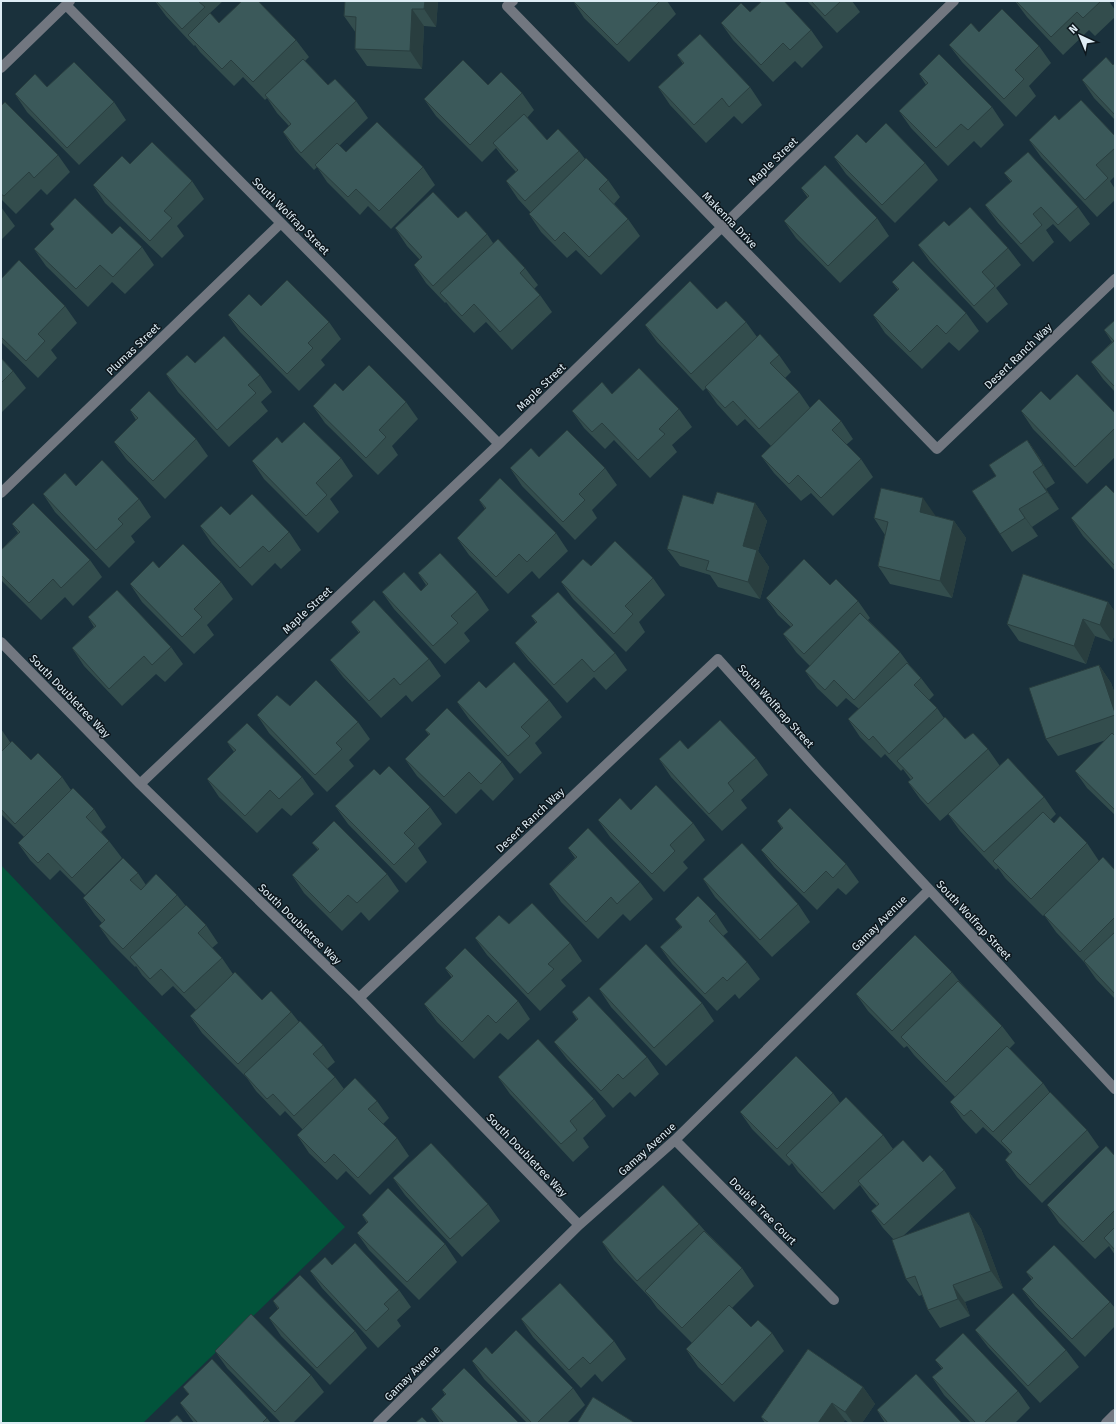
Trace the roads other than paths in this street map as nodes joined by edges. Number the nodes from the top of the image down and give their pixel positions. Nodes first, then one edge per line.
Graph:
1 (954, 1) edge
2 (68, 3) edge
3 (510, 4) edge
4 (1, 68) edge
5 (281, 223) junction
6 (721, 228) junction
7 (1115, 279) edge
8 (499, 444) junction
9 (937, 450) joint
10 (1, 494) edge
11 (1, 642) edge
12 (718, 659) joint
13 (816, 768) joint
14 (140, 784) junction
15 (930, 890) junction
16 (359, 998) junction
17 (1115, 1089) edge
18 (675, 1140) junction
19 (579, 1225) junction
20 (834, 1300) dead end
21 (1115, 1414) edge
22 (378, 1423) edge
23 (1106, 1423) edge

1 - 6 street, Maple Street
2 - 4 street
2 - 5 street, South Wolfrap Street
3 - 6 street, Makenna Drive
5 - 8 street, South Wolfrap Street
5 - 10 street, Plumas Street
6 - 8 street, Maple Street
6 - 9 street, Makenna Drive
7 - 9 street, Desert Ranch Way
8 - 14 street, Maple Street
11 - 14 street, South Doubletree Way
12 - 13 street, South Wolftrap Street
12 - 16 street, Desert Ranch Way
13 - 15 street, South Wolfrap Street
14 - 16 street, South Doubletree Way
15 - 17 street, South Wolfrap Street
15 - 18 street, Gamay Avenue
16 - 19 street, South Doubletree Way
18 - 19 street, Gamay Avenue
18 - 20 street, Double Tree Court
19 - 22 street, Gamay Avenue
21 - 23 street

